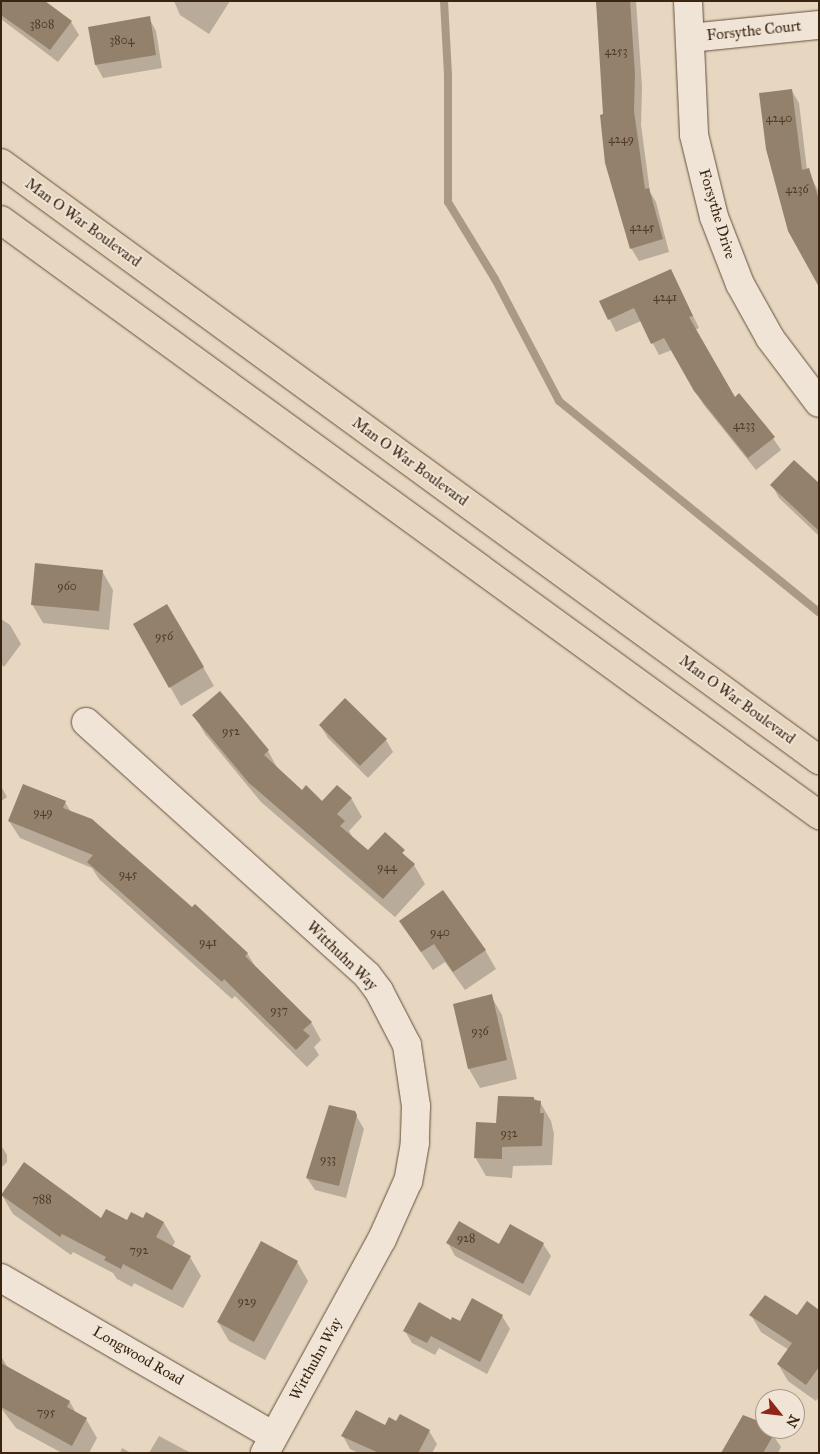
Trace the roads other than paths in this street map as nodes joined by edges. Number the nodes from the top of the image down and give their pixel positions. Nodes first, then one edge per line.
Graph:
1 (688, 1) edge
2 (819, 25) edge
3 (690, 38) junction
4 (1, 163) edge
5 (1, 220) edge
6 (819, 403) edge
7 (86, 722) dead end
8 (819, 760) edge
9 (819, 815) edge
10 (1, 1278) edge
11 (270, 1444) edge

1 - 3 street, Forsythe Drive
2 - 3 street, Forsythe Court
3 - 6 street, Forsythe Drive
4 - 8 main road, Man O War Boulevard
5 - 9 main road
7 - 11 street, Witthuhn Way
10 - 11 street, Longwood Road

